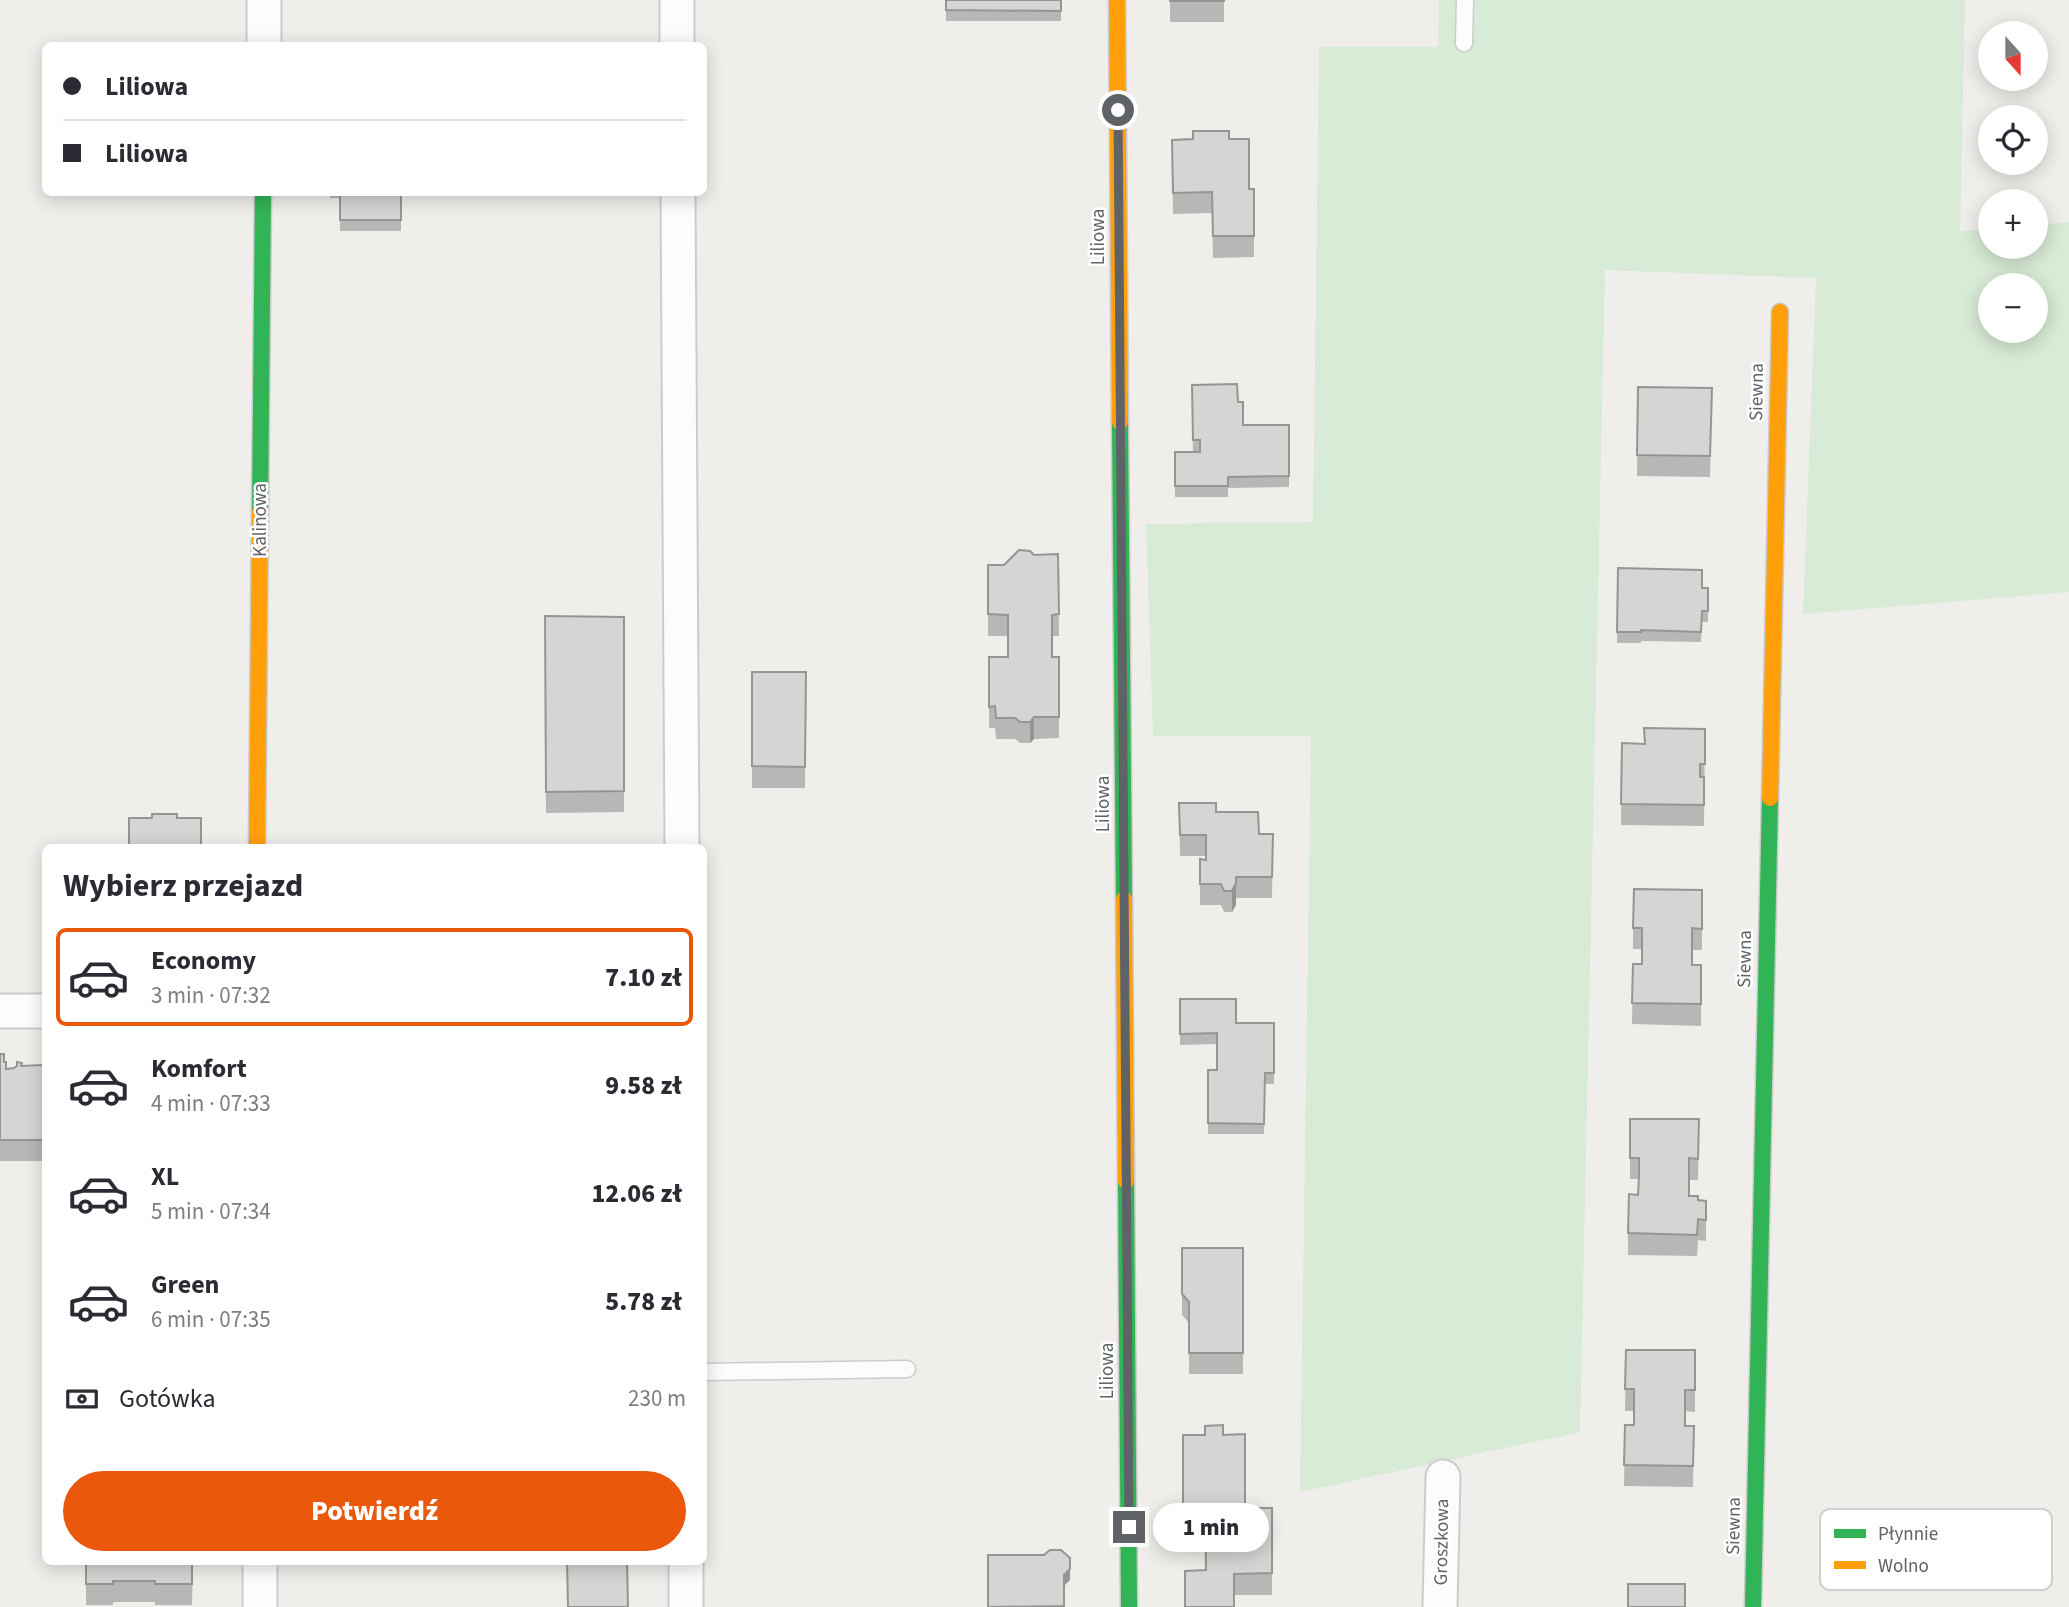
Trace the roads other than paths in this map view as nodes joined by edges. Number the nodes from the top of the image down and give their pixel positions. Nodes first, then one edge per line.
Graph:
1 (264, 0) edge
2 (677, 0) edge
3 (1117, 0) edge
4 (1465, 0) edge
5 (264, 42) edge
6 (677, 42) edge
7 (1464, 43) dead end
8 (262, 196) edge
9 (678, 196) edge
10 (1780, 312) dead end
11 (257, 844) edge
12 (682, 844) edge
13 (0, 1011) edge
14 (42, 1011) edge
15 (907, 1369) dead end
16 (707, 1372) edge
17 (1443, 1477) dead end
18 (260, 1565) edge
19 (686, 1565) edge
20 (260, 1607) edge
21 (686, 1607) edge
22 (1129, 1607) edge
23 (1440, 1607) edge
24 (1754, 1607) edge

1 - 5 street
2 - 6 street
3 - 22 street, Liliowa
4 - 7 lane
8 - 11 street, Kalinowa
9 - 12 street
10 - 24 street, Siewna
13 - 14 street
15 - 16 lane
17 - 23 street, Groszkowa
18 - 20 street
19 - 21 street

